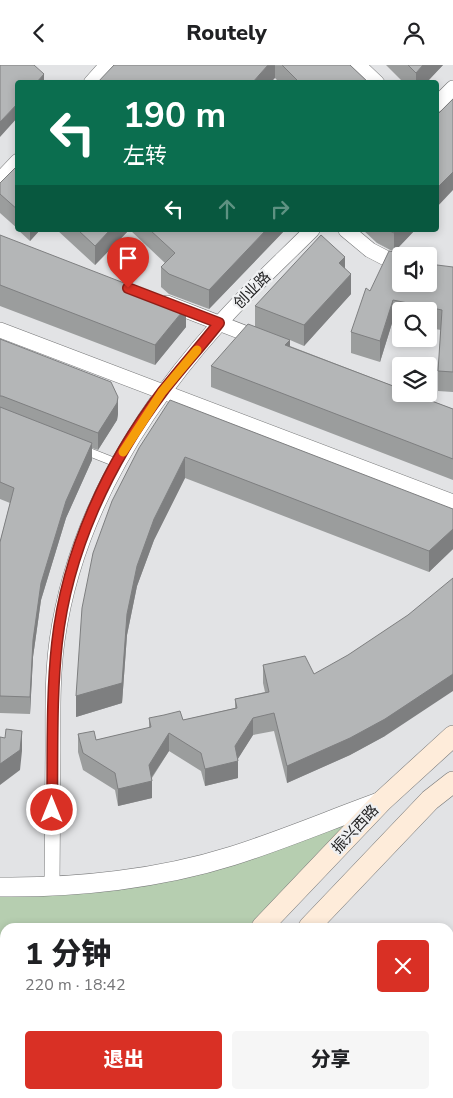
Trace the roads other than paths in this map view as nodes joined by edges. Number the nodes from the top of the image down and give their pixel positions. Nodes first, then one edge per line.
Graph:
1 (107, 65) edge
2 (358, 65) edge
3 (93, 80) edge
4 (374, 80) edge
5 (453, 88) edge
6 (439, 102) edge
7 (15, 164) edge
8 (0, 180) edge
9 (310, 232) edge
10 (348, 232) edge
11 (392, 261) edge
12 (155, 299) edge
13 (219, 323) junction
14 (0, 330) edge
15 (274, 344) edge
16 (162, 392) junction
17 (72, 445) edge
18 (117, 463) junction
19 (453, 502) edge
20 (453, 736) edge
21 (453, 781) edge
22 (382, 801) junction
23 (52, 886) junction
24 (0, 887) edge
25 (266, 923) edge
26 (313, 923) edge

1 - 3 street
2 - 4 street
5 - 6 street
7 - 8 street
9 - 13 street, 创业路
10 - 11 street
12 - 13 street
13 - 15 street
13 - 16 street, 创业路
14 - 16 street
16 - 18 street, 创业路
16 - 19 street
17 - 18 lane
18 - 23 street, 创业路
20 - 22 main road, 振兴西路
21 - 26 main road
22 - 23 street
22 - 25 main road, 振兴西路
23 - 24 street

